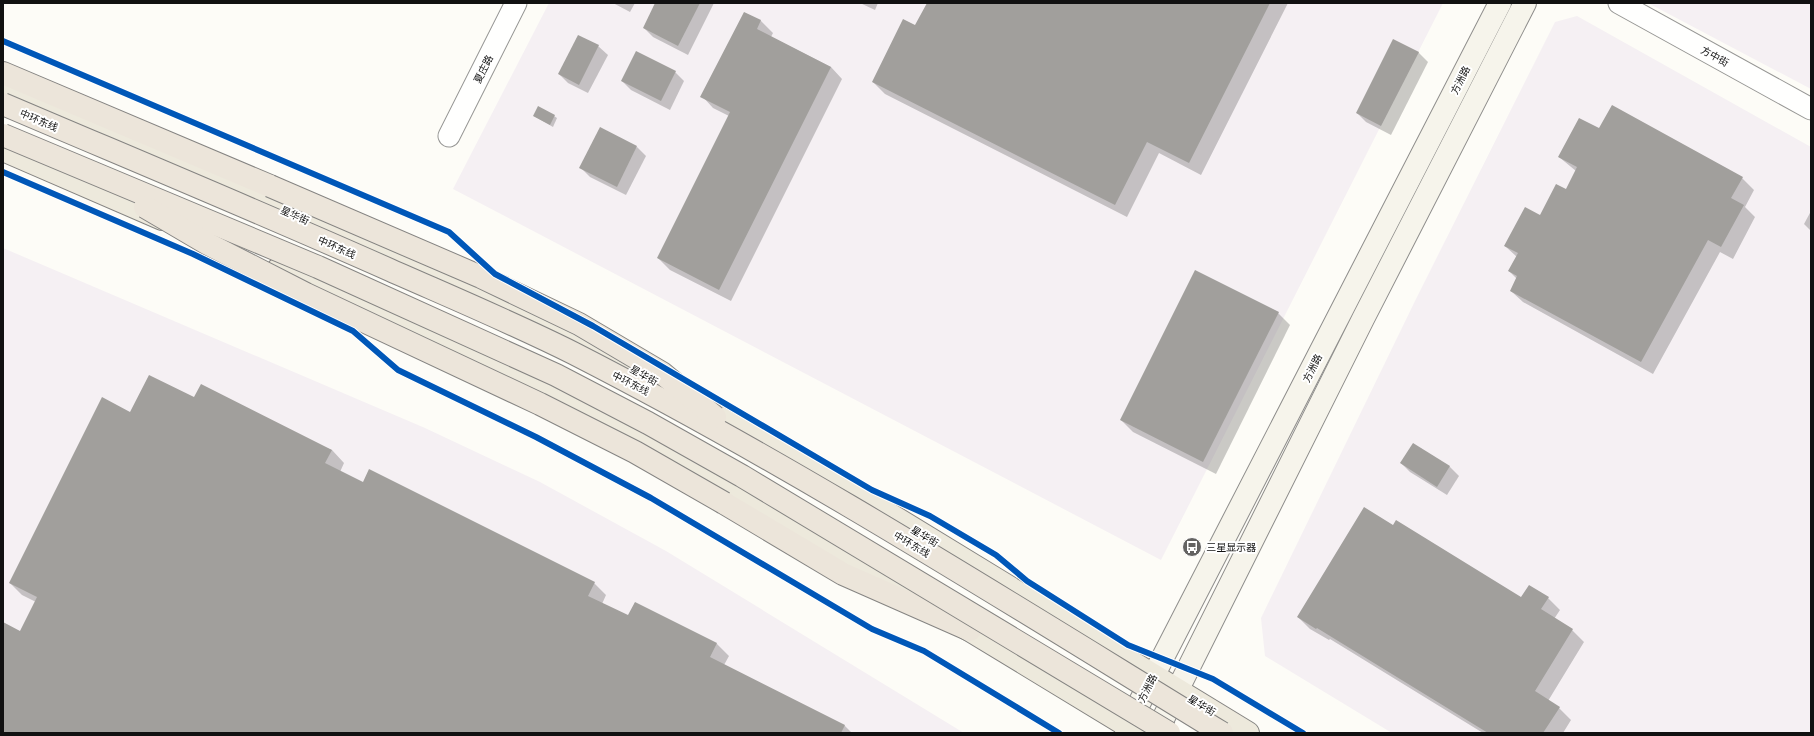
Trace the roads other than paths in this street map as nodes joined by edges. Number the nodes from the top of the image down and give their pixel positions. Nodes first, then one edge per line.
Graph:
1 (516, 3) edge
2 (1500, 3) edge
3 (1525, 3) edge
4 (1619, 3) edge
5 (3, 73) edge
6 (3, 88) edge
7 (3, 104) edge
8 (1811, 109) edge
9 (3, 135) edge
10 (449, 136) dead end
11 (3, 150) edge
12 (81, 168) junction
13 (756, 451) junction
14 (970, 630) junction
15 (1153, 675) junction
16 (1178, 690) junction
17 (1130, 731) edge
18 (1156, 733) edge
19 (1169, 733) edge
20 (1222, 733) edge
21 (1248, 733) edge

1 - 10 street, 夏庄路
2 - 15 main road, 方洲路
3 - 16 main road
4 - 8 street, 方中街
5 - 13 highway, bridge
6 - 15 main road, 星华街
7 - 13 highway, 中环东线, bridge
9 - 12 highway, bridge
11 - 14 main road
12 - 14 highway, bridge
12 - 19 highway, bridge
13 - 20 highway, 中环东线, bridge
14 - 17 main road
15 - 16 main road, 星华街
15 - 17 main road, 方洲路
16 - 18 main road
16 - 21 main road, 星华街

